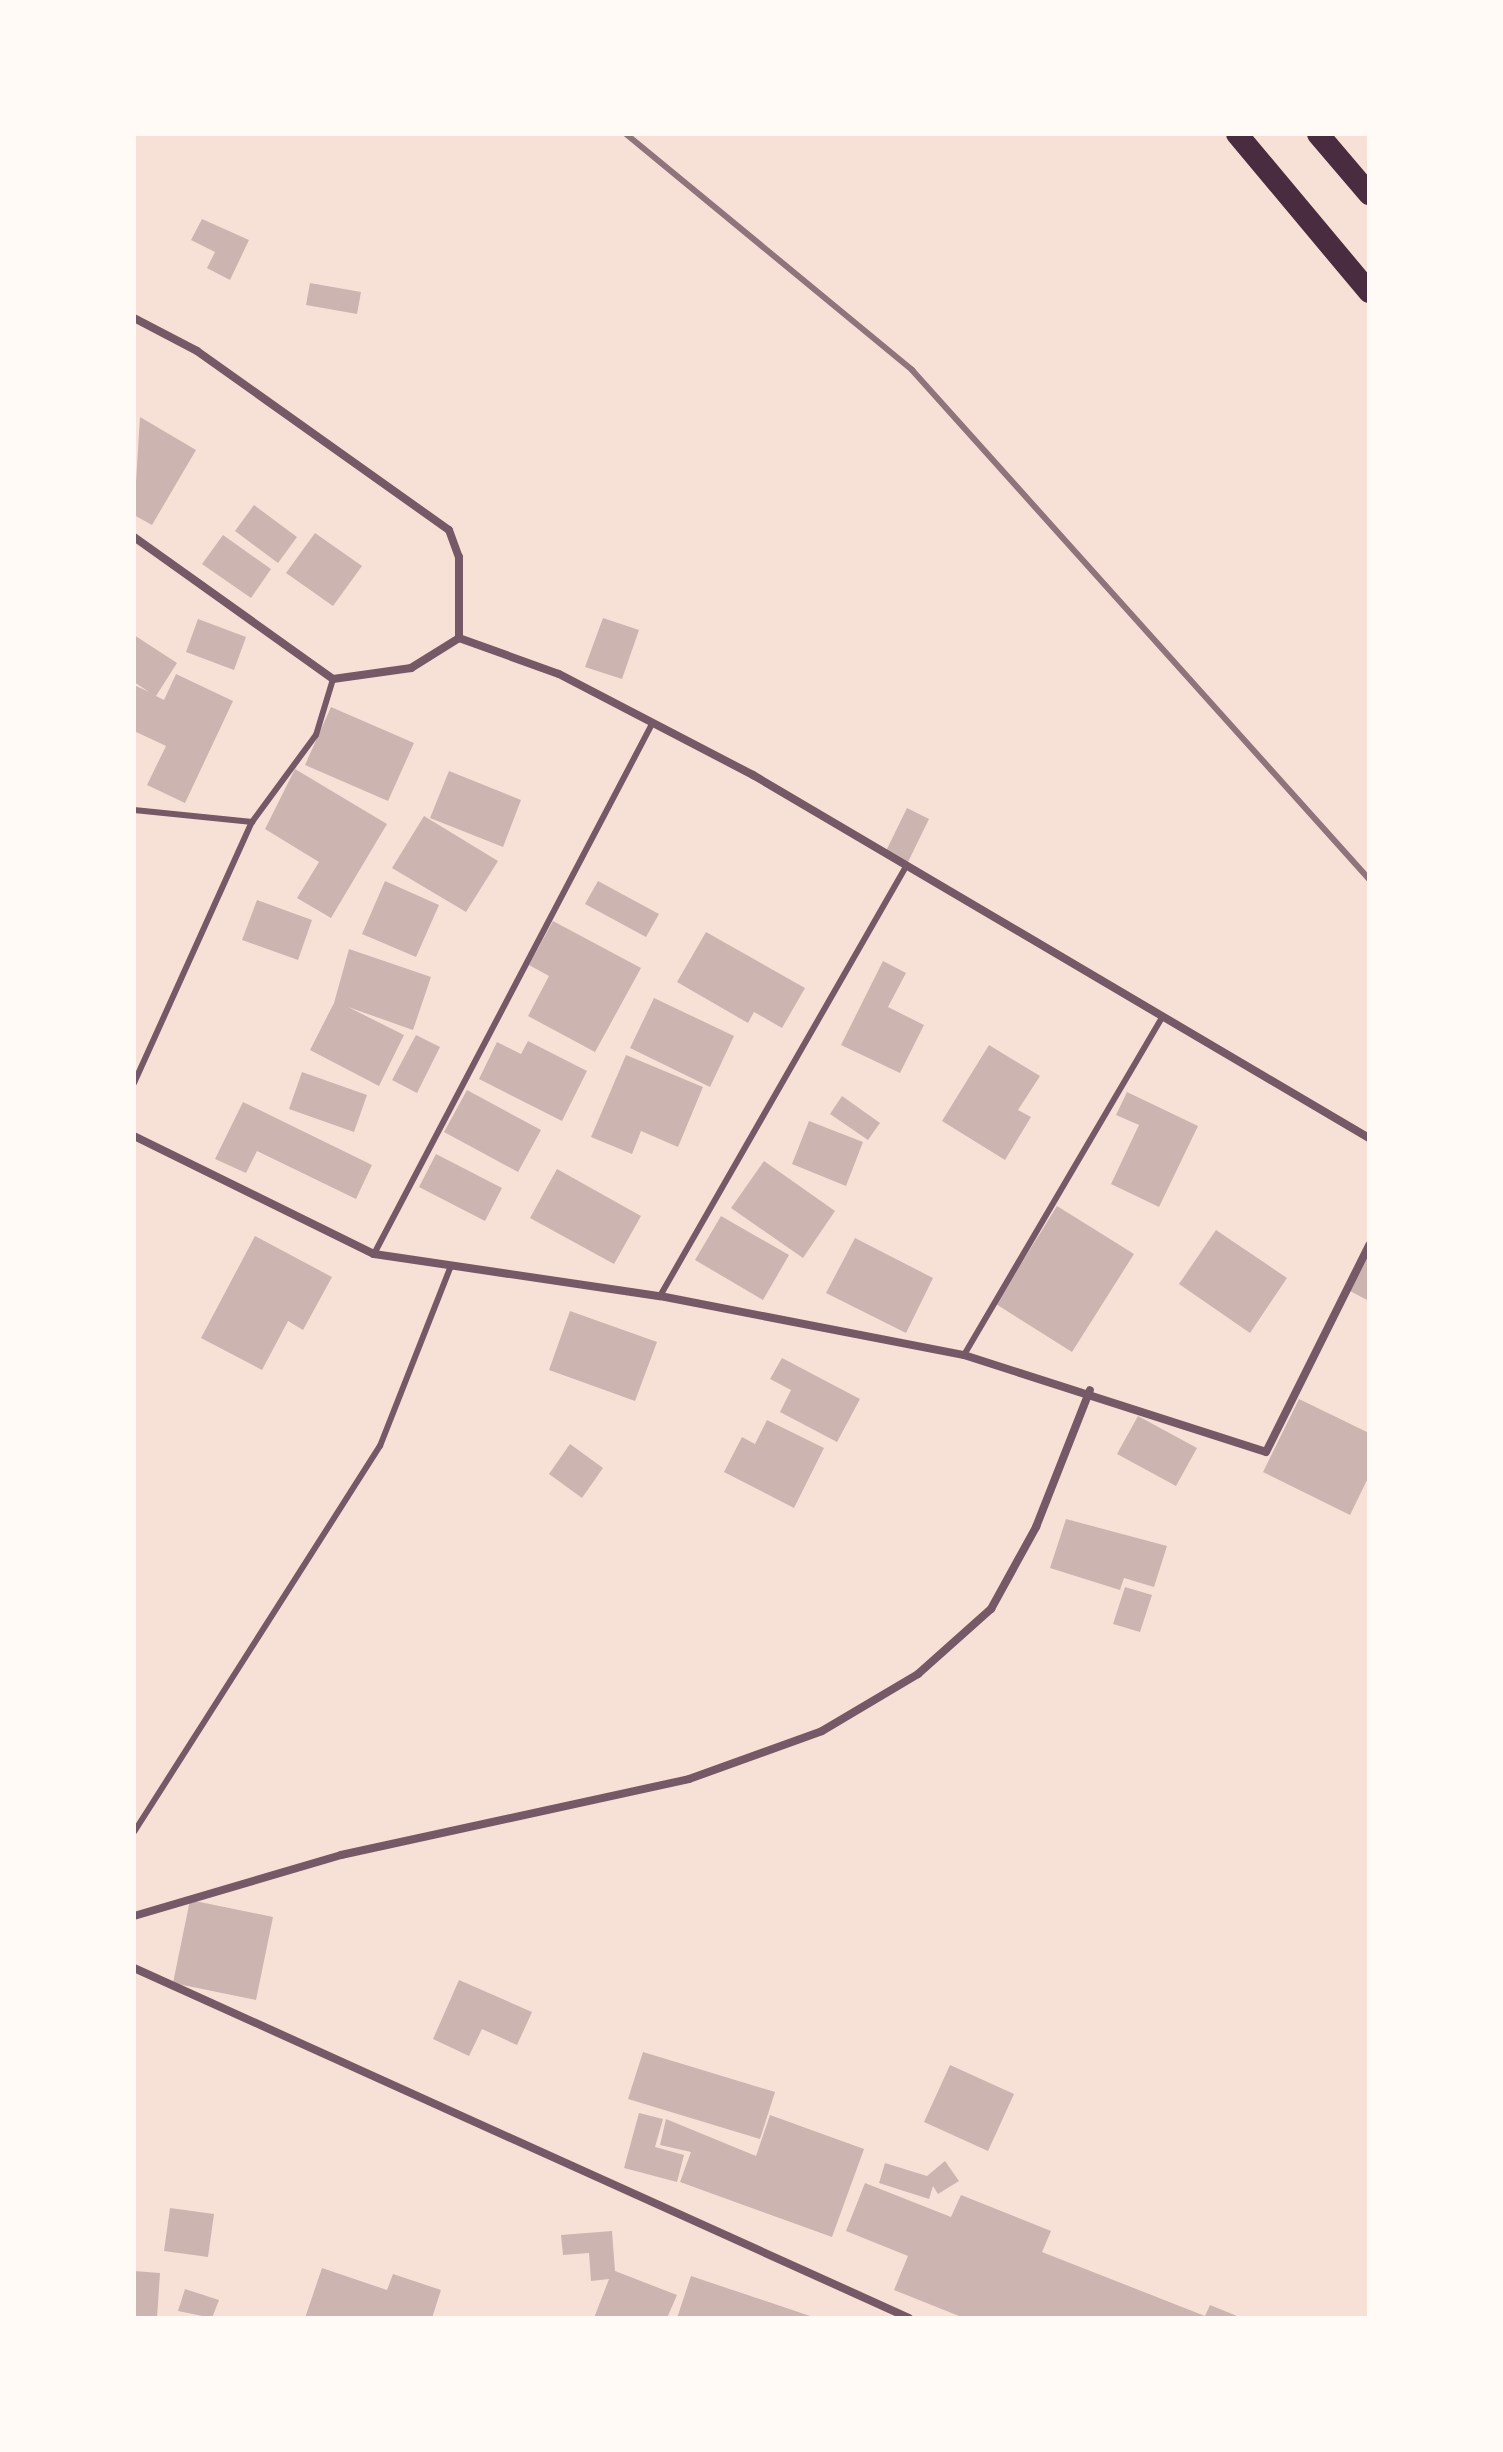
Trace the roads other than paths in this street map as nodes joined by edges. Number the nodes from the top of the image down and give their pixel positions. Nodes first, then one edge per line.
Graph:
1 (1237, 134) edge
2 (1318, 134) edge
3 (1369, 194) edge
4 (1369, 292) edge
5 (134, 318) edge
6 (134, 537) edge
7 (459, 638) junction
8 (333, 679) junction
9 (651, 726) junction
10 (134, 810) edge
11 (252, 822) junction
12 (905, 868) junction
13 (1161, 1019) junction
14 (134, 1083) edge
15 (134, 1136) edge
16 (1369, 1138) edge
17 (1369, 1245) edge
18 (374, 1254) junction
19 (450, 1268) junction
20 (660, 1296) junction
21 (964, 1355) junction
22 (1090, 1390) junction
23 (134, 1832) edge
24 (134, 1916) edge
25 (134, 1968) edge
26 (909, 2318) edge

1 - 4 highway
2 - 3 highway
5 - 7 street
6 - 8 street
7 - 8 street
7 - 9 street
8 - 11 lane
9 - 12 street
9 - 18 lane
10 - 11 lane
11 - 14 lane
12 - 13 street
12 - 20 lane
13 - 16 street
13 - 21 lane
15 - 18 street
17 - 22 street
18 - 19 street
19 - 20 street
19 - 23 lane
20 - 21 street
21 - 22 street
22 - 24 street
25 - 26 street

